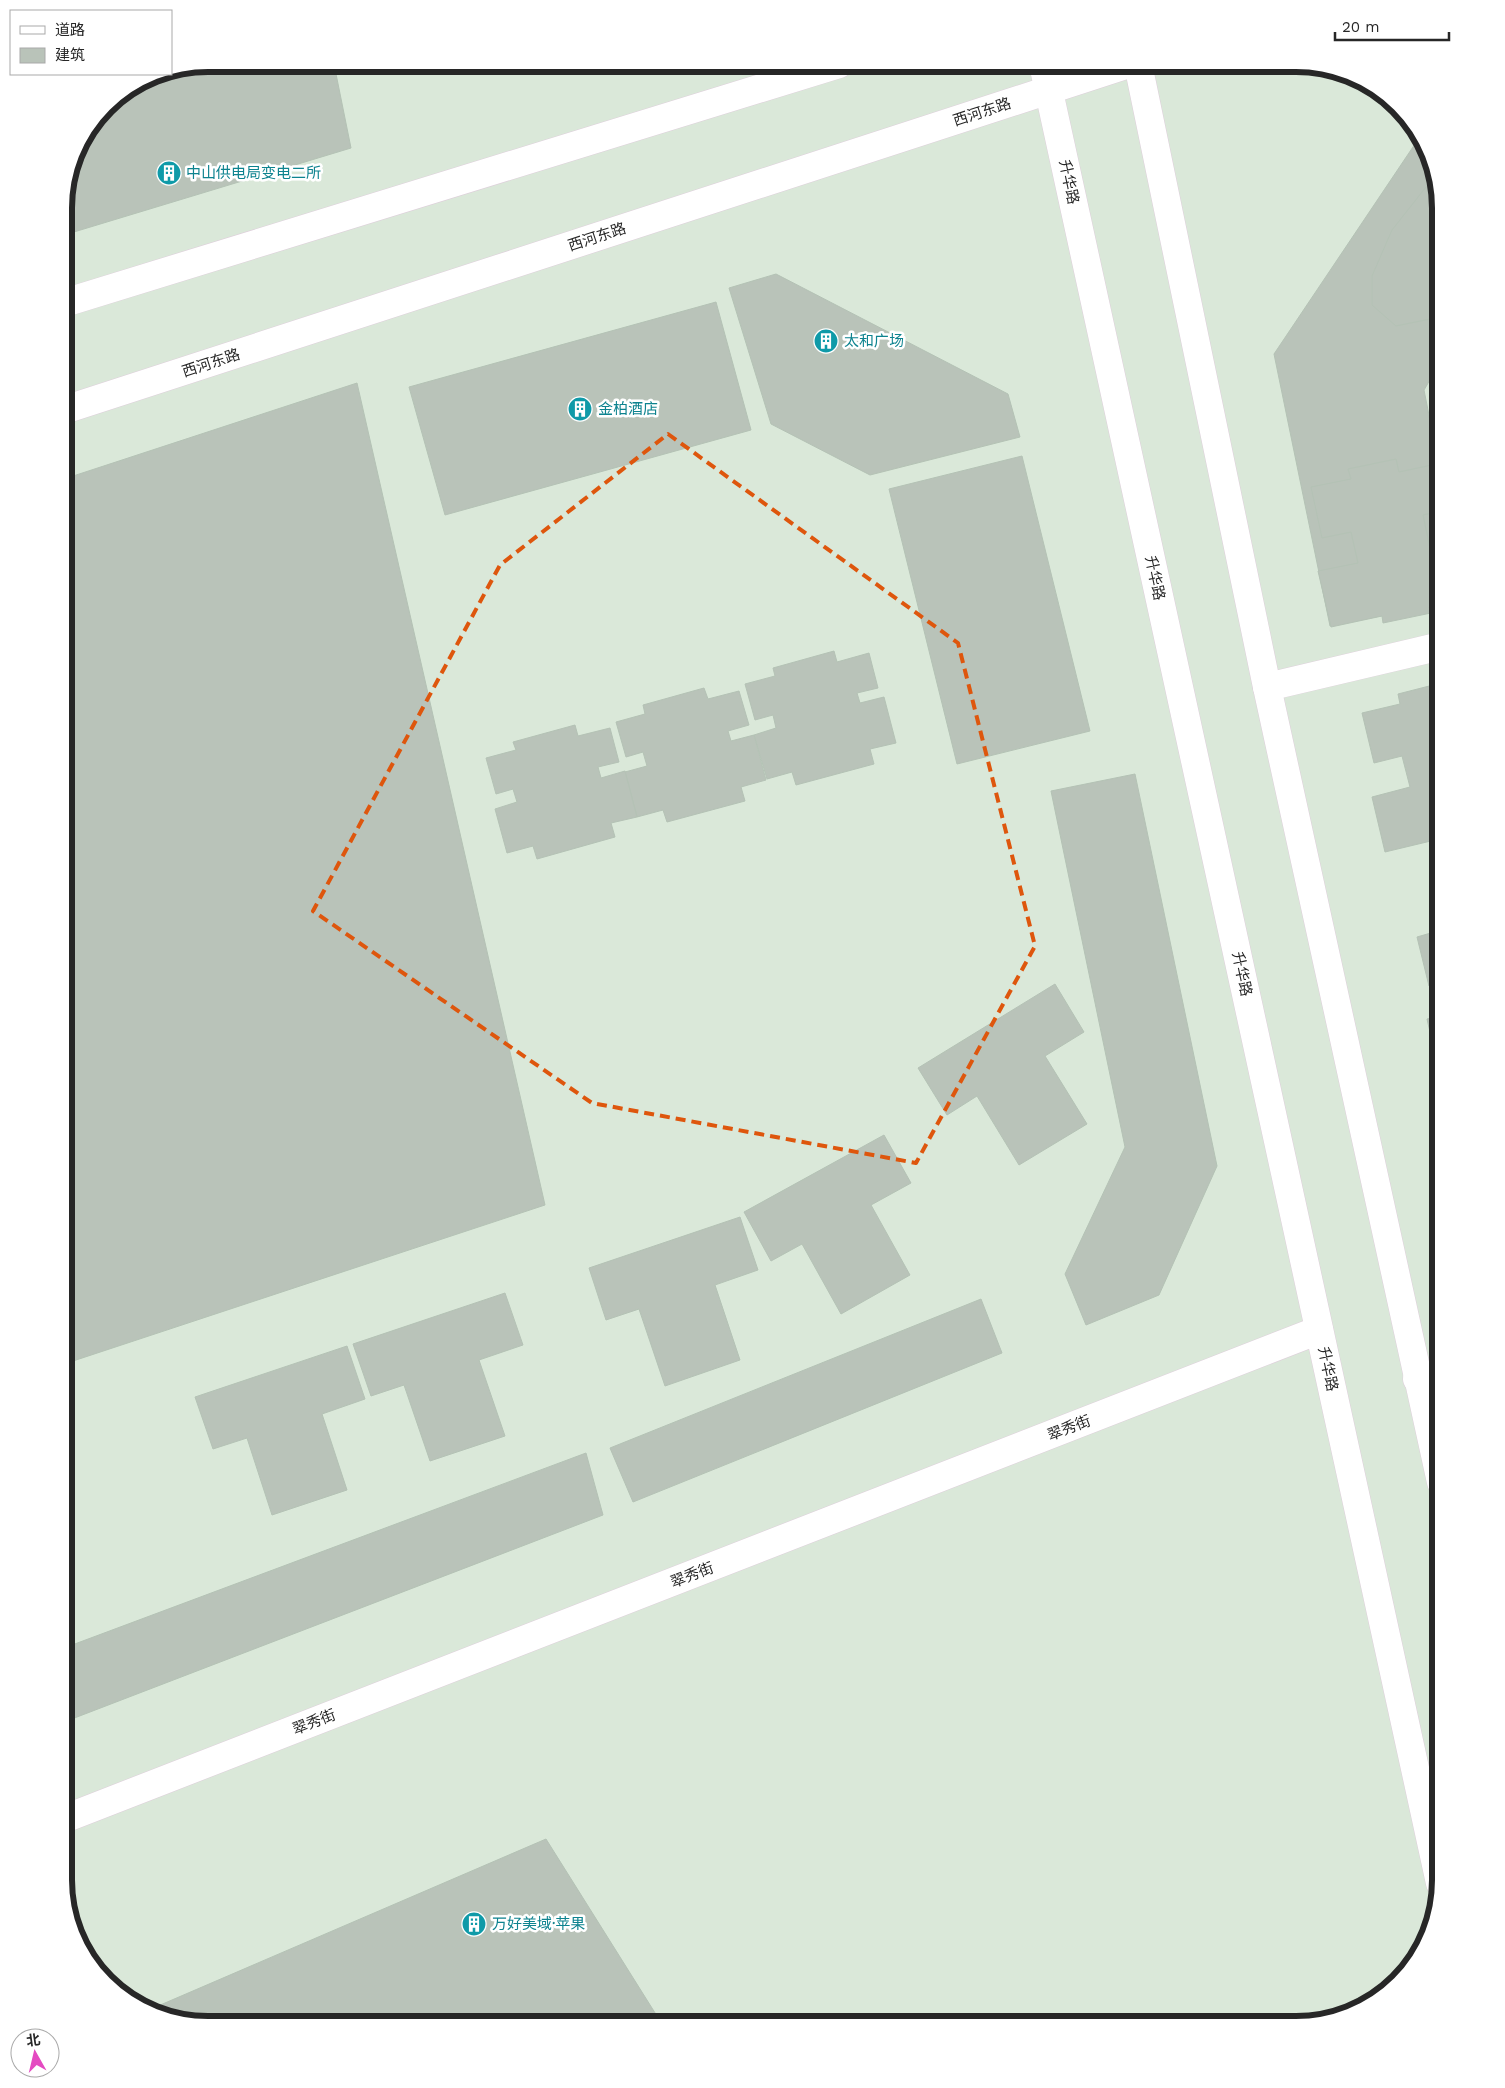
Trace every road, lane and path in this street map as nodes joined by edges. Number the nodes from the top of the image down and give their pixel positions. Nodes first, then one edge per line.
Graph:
1 (810, 73) edge
2 (1045, 73) edge
3 (1101, 73) edge
4 (1140, 73) edge
5 (1049, 90) junction
6 (73, 300) edge
7 (73, 407) edge
8 (1432, 648) edge
9 (1267, 687) junction
10 (1319, 1330) junction
11 (1429, 1377) edge
12 (1432, 1403) edge
13 (72, 1816) edge
14 (1432, 1846) edge

1 - 6 street
2 - 5 street, 升华路
3 - 5 street, 西河东路
4 - 9 street
5 - 7 street, 西河东路
5 - 10 street, 升华路
8 - 9 street
9 - 11 street
10 - 13 street, 翠秀街
10 - 14 street, 升华路
11 - 12 street

